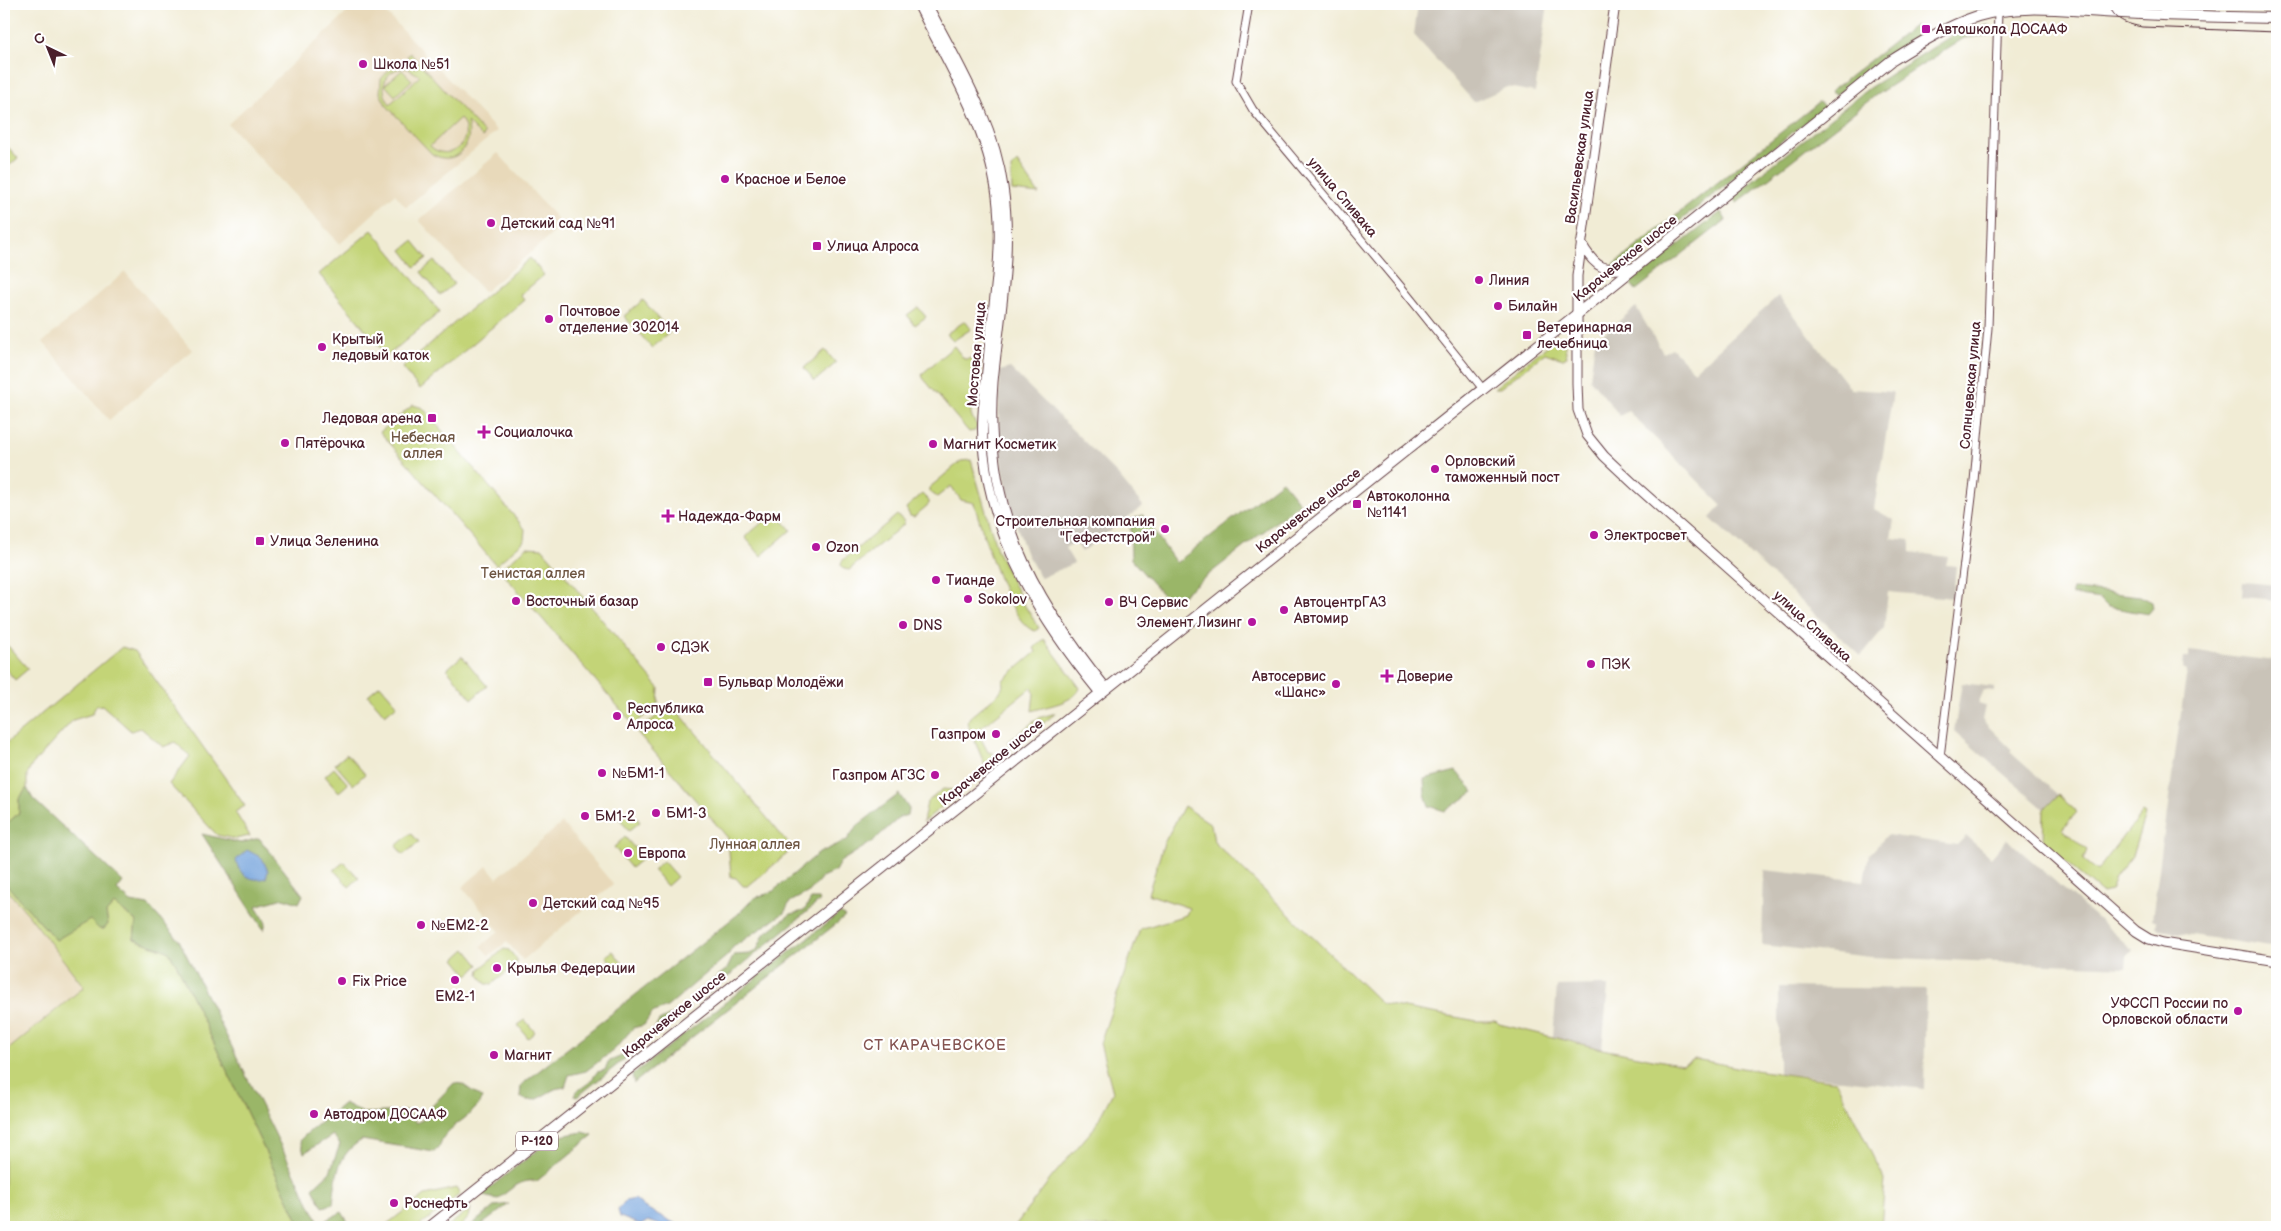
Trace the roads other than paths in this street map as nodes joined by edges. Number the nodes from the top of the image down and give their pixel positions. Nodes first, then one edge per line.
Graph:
1 (918, 4) edge
2 (927, 4) edge
3 (1249, 4) edge
4 (1615, 4) edge
5 (1998, 12) junction
6 (2277, 18) edge
7 (1580, 242) junction
8 (1634, 268) junction
9 (1576, 315) junction
10 (1483, 389) junction
11 (1103, 690) junction
12 (1940, 757) junction
13 (2277, 961) edge
14 (430, 1227) edge

1 - 11 main road, Мостовая улица
2 - 11 main road, Мостовая улица
3 - 10 street, улица Спивака
4 - 7 main road, Васильевская улица
5 - 6 highway, Карачевское шоссе
5 - 8 highway, Карачевское шоссе
5 - 12 street, Солнцевская улица
7 - 8 main road
7 - 9 main road, Васильевская улица
8 - 9 highway, Карачевское шоссе
9 - 10 highway, Карачевское шоссе
9 - 12 main road, улица Спивака
10 - 11 highway, Карачевское шоссе
11 - 14 highway, Карачевское шоссе / Р-120
12 - 13 main road, улица Спивака

